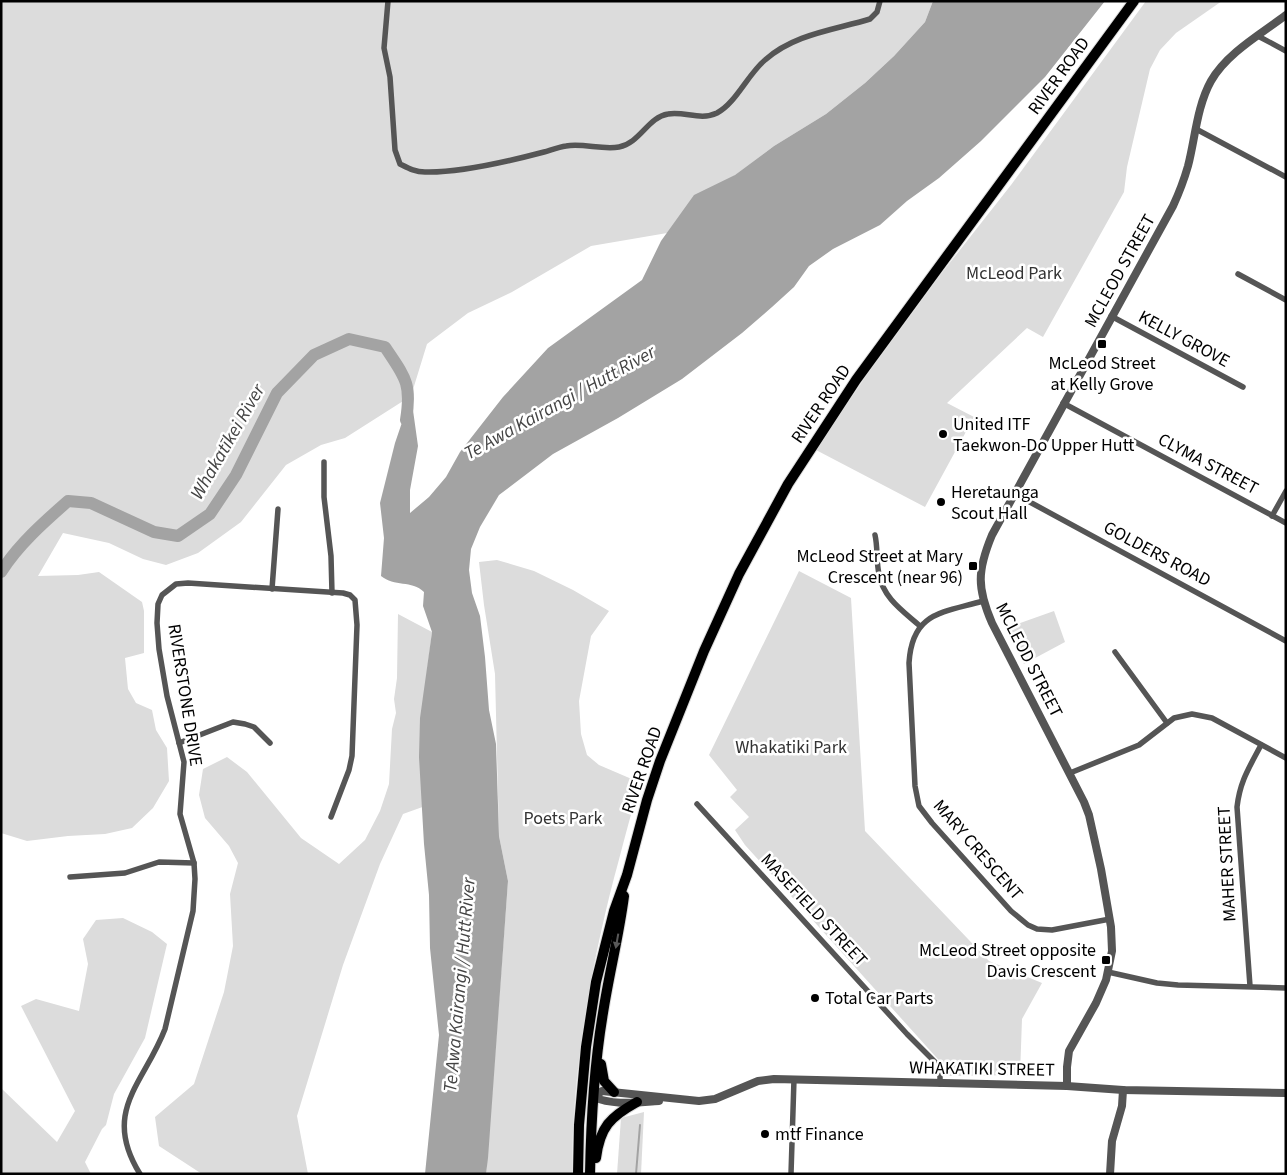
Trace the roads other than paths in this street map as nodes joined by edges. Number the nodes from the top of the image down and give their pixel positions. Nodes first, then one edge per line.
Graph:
1 (388, 1) edge
2 (880, 1) edge
3 (1134, 1) edge
4 (1286, 15) edge
5 (1258, 36) junction
6 (1286, 51) edge
7 (1196, 129) junction
8 (1286, 177) edge
9 (1238, 274) dead end
10 (1286, 300) edge
11 (1111, 316) junction
12 (1243, 387) dead end
13 (1063, 403) junction
14 (324, 462) dead end
15 (1286, 491) edge
16 (1015, 494) junction
17 (278, 509) dead end
18 (1272, 516) junction
19 (1286, 523) edge
20 (875, 535) dead end
21 (272, 589) junction
22 (332, 593) junction
23 (983, 601) junction
24 (920, 626) junction
25 (1286, 641) edge
26 (1115, 652) dead end
27 (1167, 724) junction
28 (179, 742) junction
29 (270, 743) dead end
30 (1261, 745) junction
31 (1286, 758) edge
32 (1070, 773) junction
33 (697, 804) dead end
34 (331, 817) dead end
35 (194, 863) junction
36 (627, 875) junction
37 (70, 877) dead end
38 (1110, 919) junction
39 (603, 957) junction
40 (1108, 972) junction
41 (1250, 986) junction
42 (608, 988) junction
43 (1286, 988) edge
44 (794, 1079) junction
45 (940, 1084) junction
46 (1067, 1086) junction
47 (1123, 1090) junction
48 (614, 1092) junction
49 (1286, 1093) edge
50 (594, 1097) junction
51 (681, 1100) junction
52 (637, 1102) junction
53 (140, 1174) edge
54 (578, 1174) edge
55 (584, 1174) edge
56 (590, 1174) edge
57 (596, 1174) edge
58 (791, 1174) edge
59 (1110, 1174) edge

1 - 2 street
3 - 36 highway, RIVER ROAD
4 - 5 street, MCLEOD STREET
5 - 6 street
5 - 7 street, MCLEOD STREET
7 - 8 street
7 - 11 street, MCLEOD STREET
9 - 10 street
11 - 12 street, KELLY GROVE
11 - 13 street, MCLEOD STREET
13 - 16 street, MCLEOD STREET
13 - 18 street, CLYMA STREET
14 - 22 street
15 - 18 street
16 - 23 street, MCLEOD STREET
16 - 25 street, GOLDERS ROAD
17 - 21 street
18 - 19 street, CLYMA STREET
20 - 24 street
21 - 22 street, RIVERSTONE DRIVE
21 - 28 street, RIVERSTONE DRIVE
22 - 34 street, RIVERSTONE DRIVE
23 - 24 street
23 - 32 street, MCLEOD STREET
24 - 38 street, MARY CRESCENT
26 - 27 street
27 - 30 street
27 - 32 street
28 - 29 street
28 - 35 street, RIVERSTONE DRIVE
30 - 31 street
30 - 41 street, MAHER STREET
32 - 38 street, MCLEOD STREET
33 - 45 street, MASEFIELD STREET
35 - 37 street
35 - 53 street, RIVERSTONE DRIVE
36 - 39 highway, RIVER ROAD
36 -> 42 highway, RIVER ROAD
38 - 40 street, MCLEOD STREET
39 - 50 highway
39 - 54 highway, RIVER ROAD
40 - 41 street
40 - 46 street, MCLEOD STREET
41 - 43 street
42 - 48 highway
42 - 50 highway, RIVER ROAD
44 - 45 street, WHAKATIKI STREET
44 - 51 street, WHAKATIKI STREET
44 - 58 street
45 - 46 street, WHAKATIKI STREET
46 - 47 street, WHAKATIKI STREET
47 - 49 street, WHAKATIKI STREET
47 - 59 street
48 - 50 street, WHAKATIKI STREET
48 - 51 street, WHAKATIKI STREET
50 - 52 street, WHAKATIKI STREET
50 - 55 highway
50 - 56 highway, RIVER ROAD
51 - 52 street, WHAKATIKI STREET
52 - 57 highway

